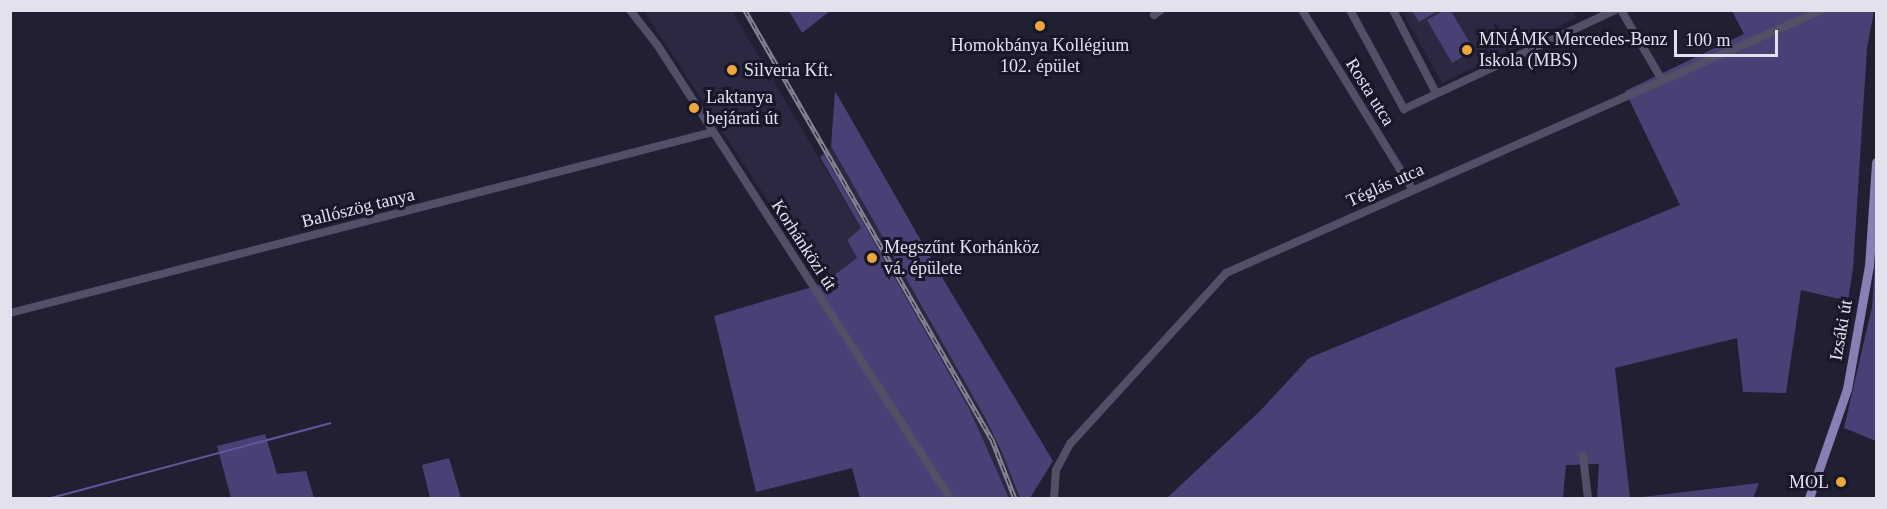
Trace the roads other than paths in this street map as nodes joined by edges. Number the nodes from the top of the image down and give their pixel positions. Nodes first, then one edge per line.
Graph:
1 (630, 10) edge
2 (1302, 10) edge
3 (1350, 10) edge
4 (1393, 10) edge
5 (1615, 10) edge
6 (1621, 10) edge
7 (1822, 10) edge
8 (1662, 80) junction
9 (1436, 93) junction
10 (713, 132) junction
11 (1876, 162) edge
12 (1412, 189) junction
13 (10, 313) edge
14 (1583, 456) dead end
15 (950, 498) edge
16 (1054, 498) edge
17 (1588, 498) edge
18 (1809, 498) edge

1 - 10 street, Korhánközi út
2 - 12 street, Rosta utca
3 - 9 street
4 - 9 street
5 - 9 street
6 - 8 street
7 - 8 street, Téglás utca
8 - 12 street, Téglás utca
10 - 13 street, Ballószög tanya
10 - 15 street, Korhánközi út
11 - 18 main road, Izsáki út
12 - 16 street, Téglás utca
14 - 17 street

